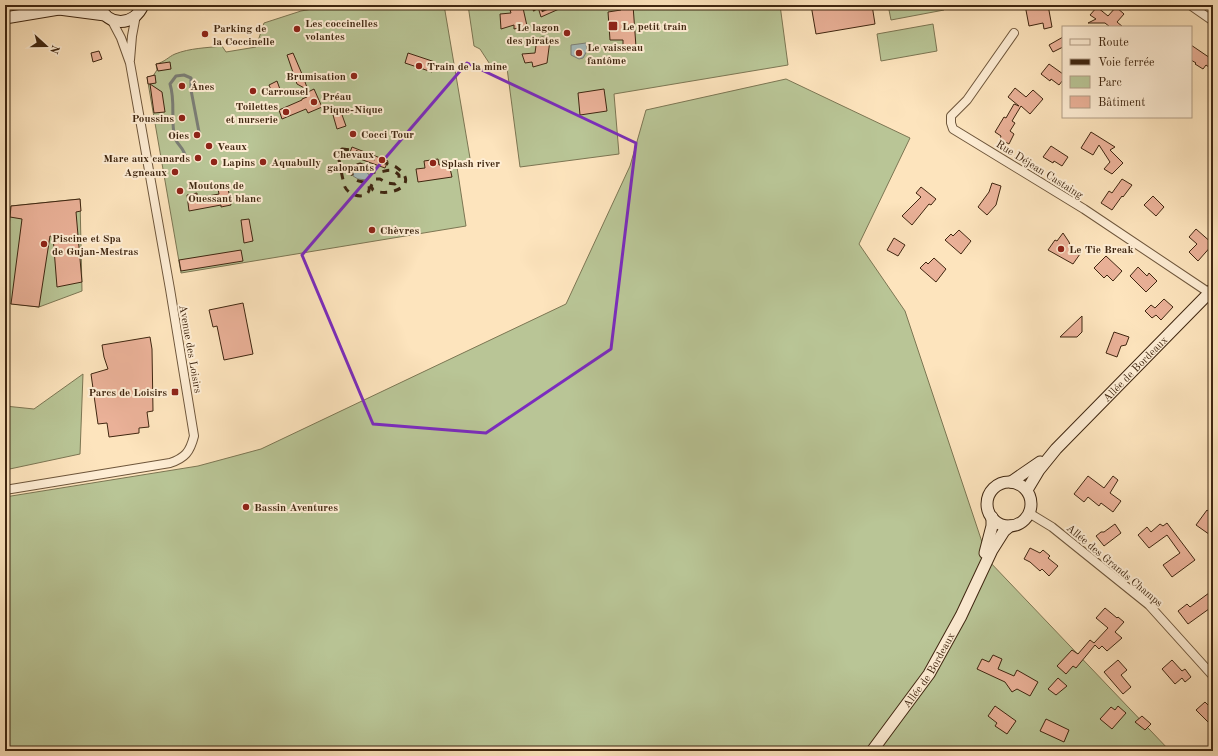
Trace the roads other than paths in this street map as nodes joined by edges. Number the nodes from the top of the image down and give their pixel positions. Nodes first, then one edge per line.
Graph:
1 (99, 5) edge
2 (1190, 5) edge
3 (63, 7) edge
4 (142, 9) edge
5 (108, 17) junction
6 (5, 18) edge
7 (1213, 21) edge
8 (1014, 34) dead end
9 (130, 63) junction
10 (1212, 291) edge
11 (1056, 449) junction
12 (1011, 482) junction
13 (5, 490) edge
14 (1027, 490) junction
15 (1029, 513) junction
16 (992, 517) junction
17 (1010, 526) junction
18 (976, 582) junction
19 (1213, 676) edge
20 (872, 751) edge

1 - 5 main road
2 - 7 street
3 - 5 main road
3 - 6 main road
4 - 5 main road
4 - 9 street, Avenue des Loisirs
5 - 9 street, Avenue des Loisirs
8 - 10 street, Rue Déjean Castaing
9 - 13 street, Avenue des Loisirs
10 - 11 main road, Allée de Bordeaux
11 - 12 main road, Allée de Bordeaux
11 - 14 main road, Allée de Bordeaux
12 - 14 main road
12 - 16 main road
14 - 15 main road
15 - 17 main road
15 - 19 street, Allée des Grands Champs
16 - 17 main road
16 - 18 main road, Allée de Bordeaux
17 - 18 main road, Allée de Bordeaux
18 - 20 main road, Allée de Bordeaux

